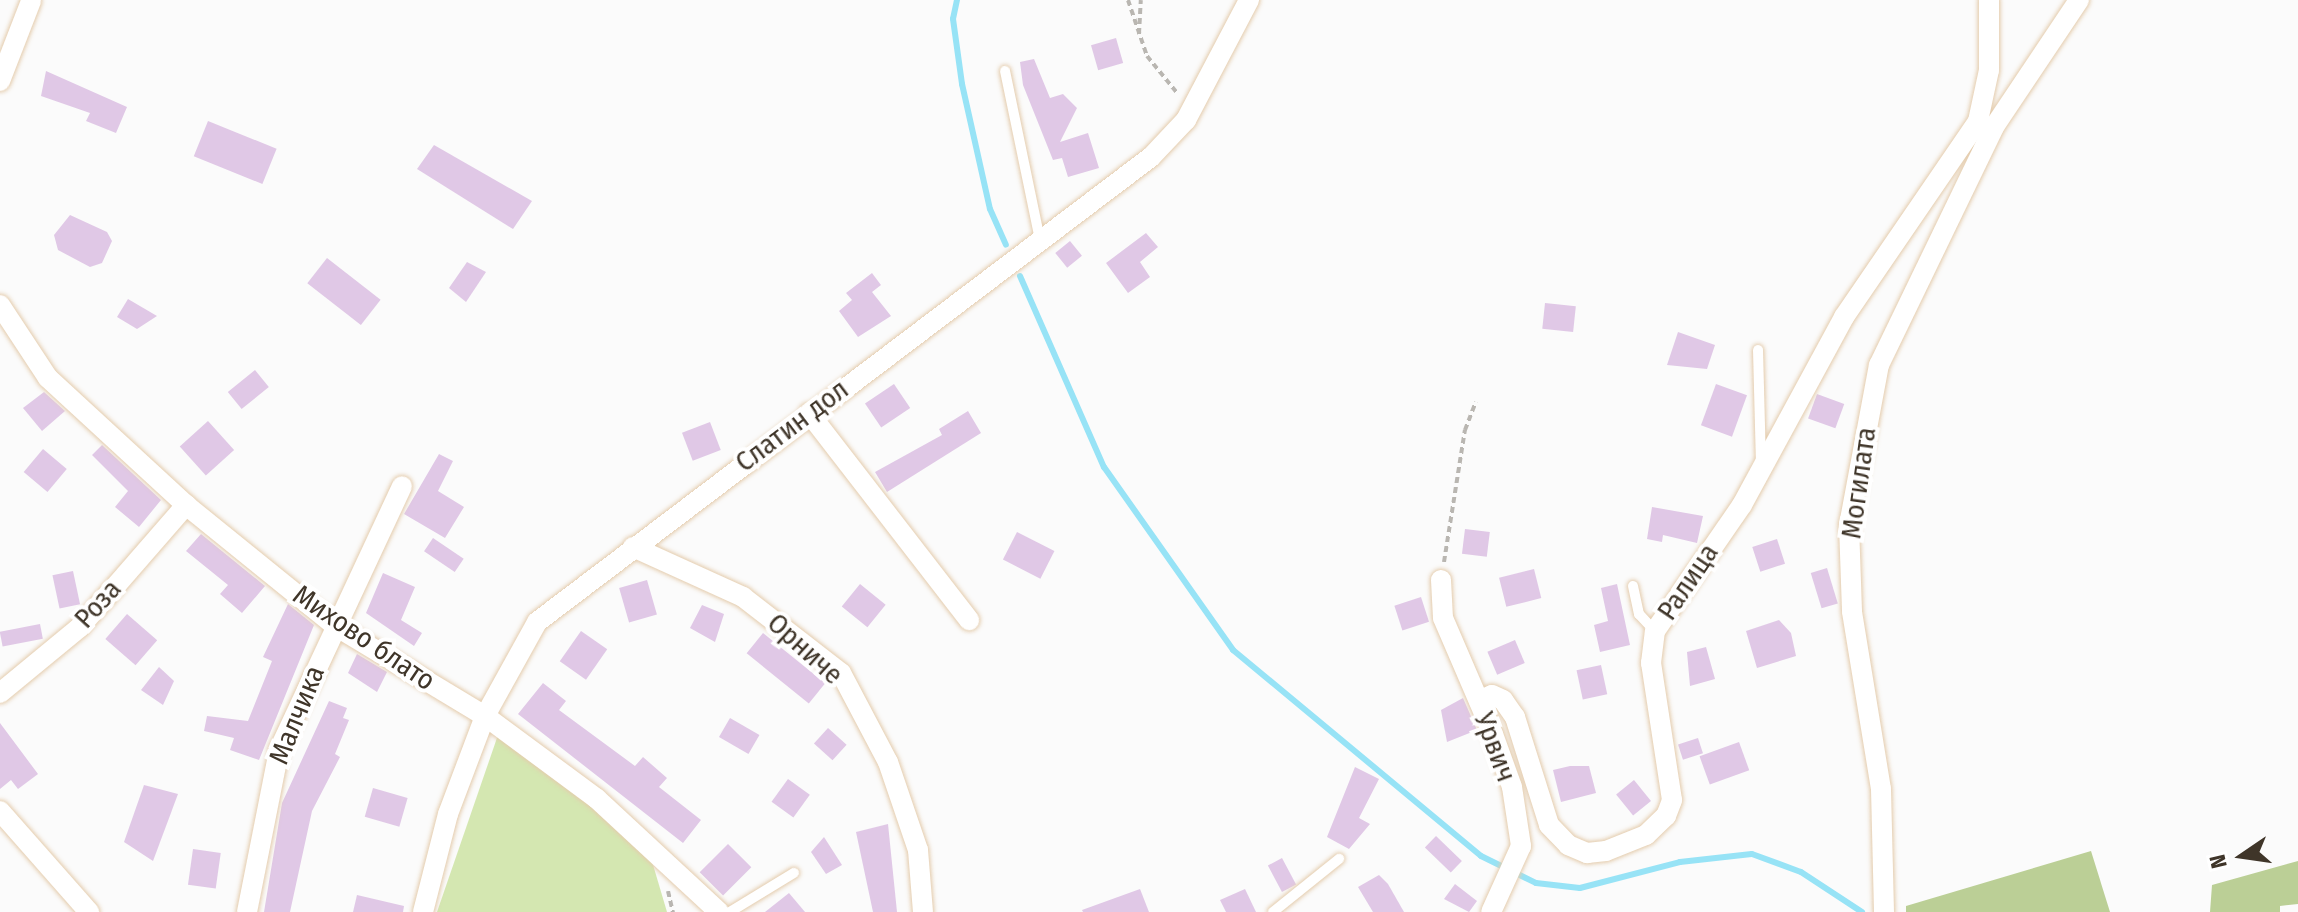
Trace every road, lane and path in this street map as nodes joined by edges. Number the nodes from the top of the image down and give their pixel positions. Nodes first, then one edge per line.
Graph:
1 (1128, 0) edge
2 (1141, 0) edge
3 (1249, 0) edge
4 (1989, 0) edge
5 (2079, 0) edge
6 (31, 1) edge
7 (1139, 36) junction
8 (1005, 71) dead end
9 (0, 81) edge
10 (1191, 112) junction
11 (1986, 124) junction
12 (1040, 240) junction
13 (0, 305) edge
14 (1758, 350) dead end
15 (1476, 402) dead end
16 (809, 413) junction
17 (1761, 468) junction
18 (402, 486) dead end
19 (186, 505) junction
20 (633, 547) junction
21 (1441, 580) joint
22 (1633, 586) dead end
23 (969, 620) dead end
24 (334, 625) junction
25 (1655, 631) junction
26 (0, 693) edge
27 (1479, 701) junction
28 (485, 716) junction
29 (0, 811) edge
30 (1339, 859) dead end
31 (794, 873) dead end
32 (89, 912) edge
33 (247, 912) edge
34 (423, 912) edge
35 (719, 912) edge
36 (730, 912) edge
37 (923, 912) edge
38 (1273, 912) edge
39 (1491, 912) edge
40 (1884, 912) edge

1 - 7 path
2 - 7 path
3 - 10 street, Слатин дол
4 - 11 street
5 - 11 street
6 - 9 street
7 - 10 path
8 - 12 lane
10 - 12 street, Слатин дол
11 - 17 street, Ралица
11 - 40 street, Могилата
12 - 16 street, Слатин дол
13 - 19 street, Михово блато
14 - 17 lane
15 - 21 path
16 - 20 street, Слатин дол
16 - 23 street
17 - 25 street, Ралица
18 - 24 street, Малчика
19 - 24 street, Михово блато
19 - 26 street, Роза
20 - 28 street, Слатин дол
20 - 37 street, Орниче
21 - 27 street, Урвич
22 - 25 lane
24 - 28 street, Михово блато
24 - 33 street, Малчика
25 - 27 street, Ралица
27 - 39 street, Урвич
28 - 34 street, Слатин дол
28 - 35 street, Михово блато
29 - 32 street
30 - 38 lane
31 - 36 lane

